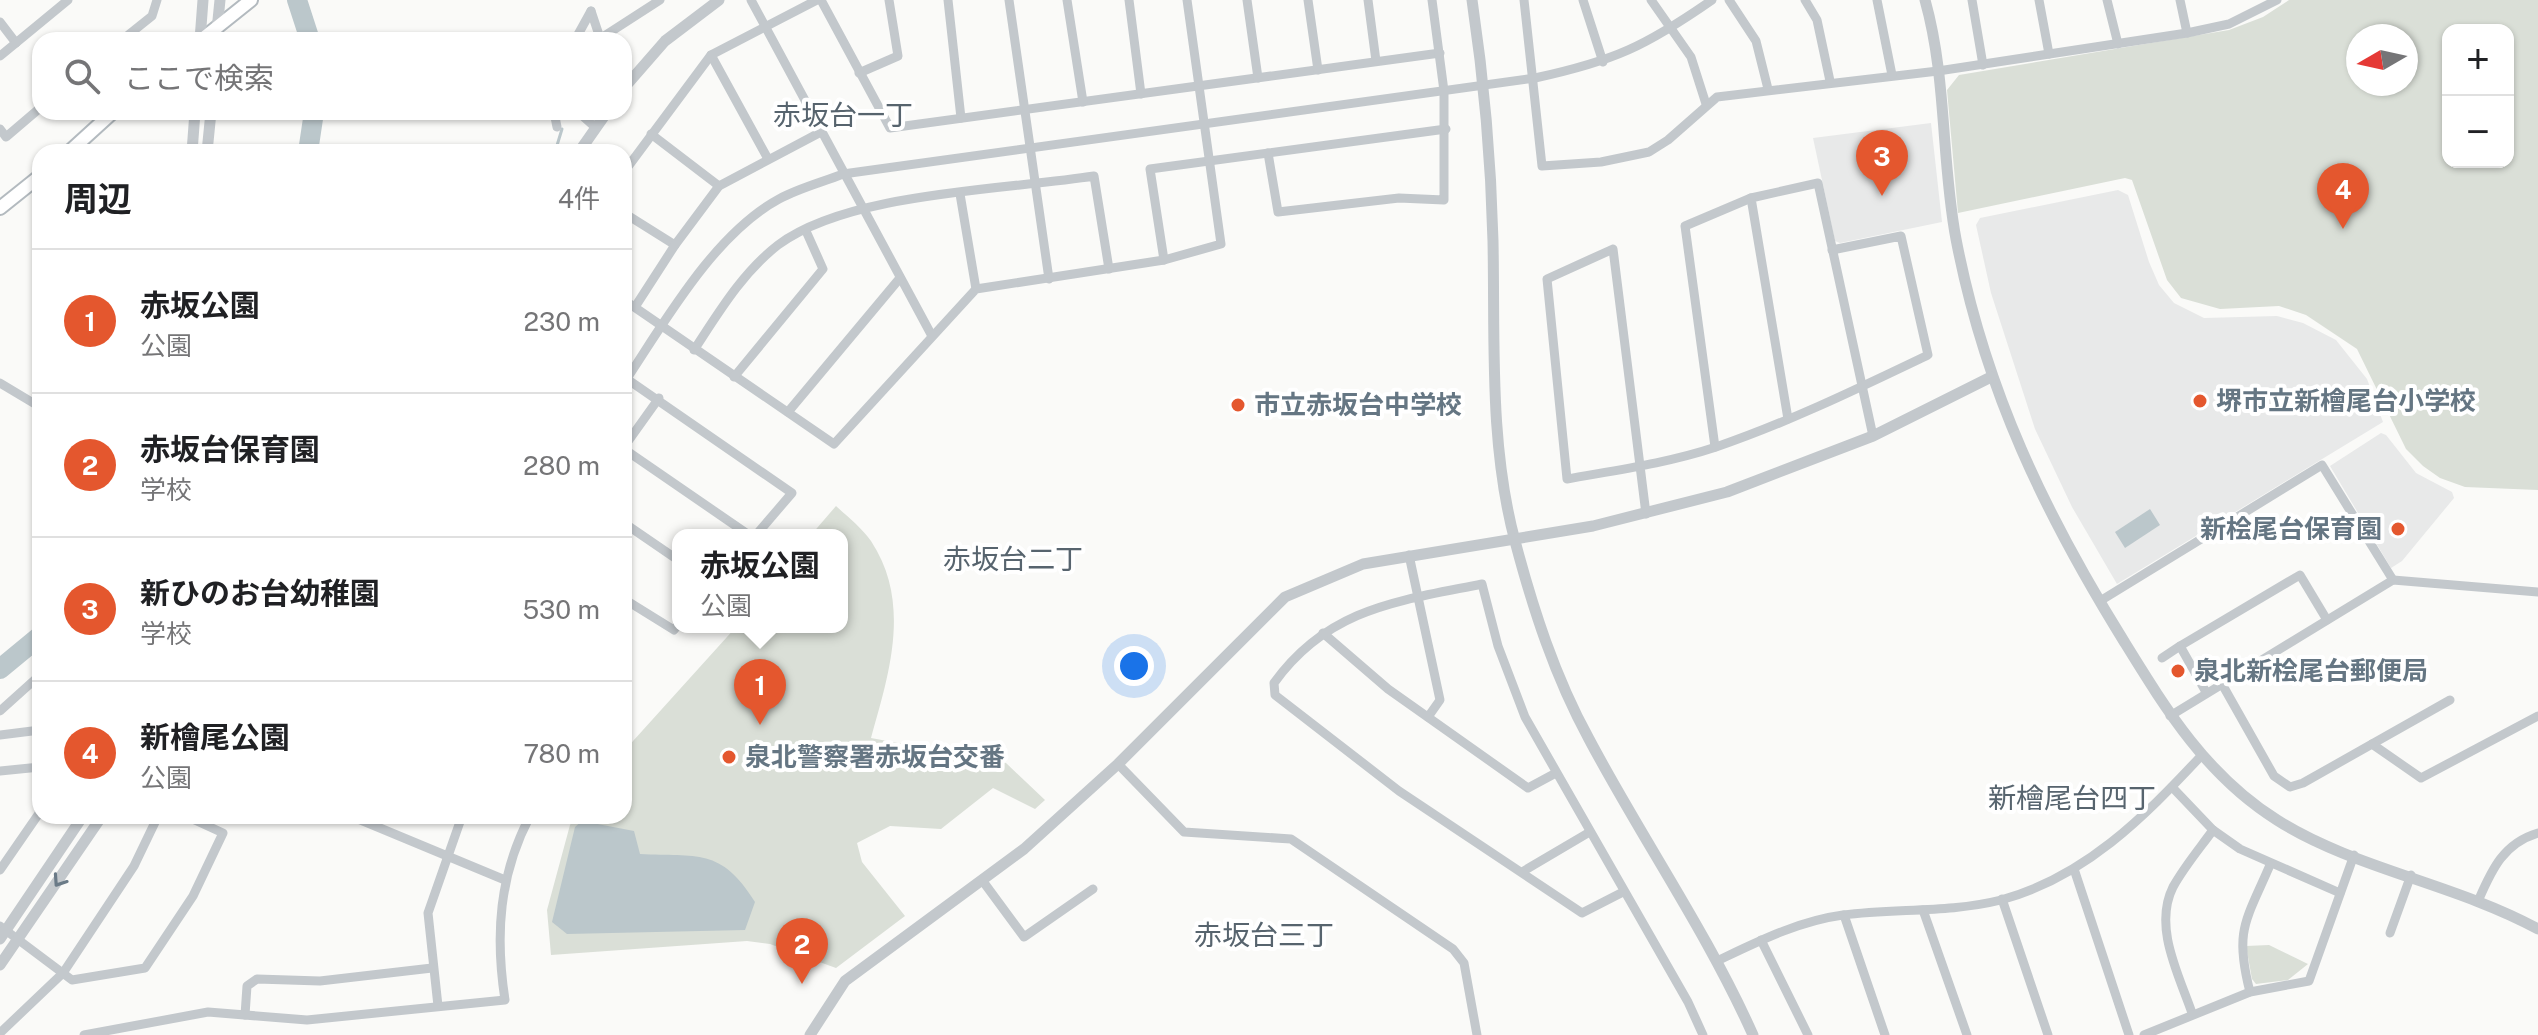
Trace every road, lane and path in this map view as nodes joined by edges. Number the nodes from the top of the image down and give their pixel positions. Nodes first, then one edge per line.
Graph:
1 (68, 0) edge
2 (157, 0) edge
3 (203, 0) edge
4 (220, 0) edge
5 (251, 0) edge
6 (660, 0) edge
7 (719, 0) edge
8 (751, 0) edge
9 (819, 0) edge
10 (889, 0) edge
11 (948, 0) edge
12 (1009, 0) edge
13 (1067, 0) edge
14 (1129, 0) edge
15 (1187, 0) edge
16 (1247, 0) edge
17 (1308, 0) edge
18 (1368, 0) edge
19 (1432, 0) edge
20 (1472, 0) edge
21 (1524, 0) edge
22 (1583, 0) edge
23 (1651, 0) edge
24 (1712, 0) edge
25 (1729, 0) edge
26 (1805, 0) edge
27 (1877, 0) edge
28 (1925, 0) edge
29 (1972, 0) edge
30 (2039, 0) edge
31 (2107, 0) edge
32 (2180, 0) edge
33 (2277, 0) edge
34 (0, 22) edge
35 (763, 25) junction
36 (217, 26) junction
37 (1671, 29) junction
38 (132, 32) edge
39 (201, 32) edge
40 (210, 32) edge
41 (217, 32) edge
42 (579, 32) edge
43 (597, 32) edge
44 (610, 32) edge
45 (2187, 33) junction
46 (16, 43) junction
47 (2118, 44) junction
48 (1440, 53) junction
49 (2049, 54) junction
50 (711, 55) junction
51 (0, 56) edge
52 (1376, 61) junction
53 (1603, 62) junction
54 (1983, 65) junction
55 (1318, 70) junction
56 (1938, 71) junction
57 (859, 73) junction
58 (1892, 75) junction
59 (1258, 78) junction
60 (1535, 78) junction
61 (632, 79) edge
62 (1830, 81) junction
63 (1485, 86) junction
64 (1199, 88) junction
65 (1768, 89) junction
66 (1444, 91) junction
67 (1141, 94) junction
68 (1083, 102) junction
69 (1706, 104) junction
70 (1024, 110) junction
71 (32, 115) edge
72 (961, 118) junction
73 (104, 120) edge
74 (194, 120) edge
75 (210, 120) edge
76 (556, 120) edge
77 (587, 120) edge
78 (602, 120) edge
79 (1204, 124) junction
80 (557, 127) dead end
81 (596, 128) junction
82 (0, 129) edge
83 (1446, 129) junction
84 (821, 132) junction
85 (651, 134) junction
86 (78, 144) edge
87 (193, 144) edge
88 (208, 144) edge
89 (585, 144) edge
90 (1030, 149) junction
91 (1268, 153) junction
92 (768, 159) junction
93 (632, 161) edge
94 (1209, 161) junction
95 (843, 174) junction
96 (32, 182) edge
97 (1035, 185) junction
98 (719, 186) junction
99 (960, 194) junction
100 (1751, 198) junction
101 (862, 207) junction
102 (0, 208) edge
103 (632, 218) edge
104 (806, 231) junction
105 (675, 245) junction
106 (1832, 250) junction
107 (1164, 260) junction
108 (1109, 269) junction
109 (900, 278) junction
110 (1049, 279) junction
111 (976, 289) junction
112 (632, 305) edge
113 (635, 307) junction
114 (663, 328) junction
115 (932, 336) junction
116 (694, 350) junction
117 (632, 370) edge
118 (734, 377) junction
119 (1991, 377) junction
120 (0, 383) edge
121 (632, 384) edge
122 (1861, 387) junction
123 (659, 398) junction
124 (32, 402) edge
125 (788, 412) junction
126 (1788, 419) junction
127 (1873, 436) junction
128 (632, 437) edge
129 (1715, 447) junction
130 (632, 454) edge
131 (1640, 467) junction
132 (1646, 514) junction
133 (632, 528) edge
134 (740, 529) edge
135 (761, 529) edge
136 (1514, 537) junction
137 (1409, 555) junction
138 (672, 556) edge
139 (2393, 580) junction
140 (2538, 592) edge
141 (1418, 597) junction
142 (2100, 601) junction
143 (632, 604) edge
144 (2327, 620) junction
145 (672, 629) edge
146 (1323, 633) junction
147 (2180, 646) junction
148 (2162, 658) dead end
149 (32, 682) edge
150 (2222, 684) junction
151 (2206, 692) junction
152 (2450, 700) dead end
153 (0, 711) edge
154 (2170, 716) junction
155 (2538, 716) edge
156 (1428, 717) junction
157 (32, 731) edge
158 (0, 735) edge
159 (2372, 744) junction
160 (2201, 756) junction
161 (1118, 764) junction
162 (32, 768) edge
163 (0, 771) edge
164 (1554, 774) junction
165 (2172, 787) junction
166 (32, 824) edge
167 (77, 824) edge
168 (97, 824) edge
169 (154, 824) edge
170 (203, 824) edge
171 (380, 824) edge
172 (459, 824) edge
173 (527, 824) edge
174 (2213, 830) junction
175 (1588, 833) junction
176 (2538, 833) edge
177 (446, 855) junction
178 (2354, 855) junction
179 (2270, 865) junction
180 (2074, 869) junction
181 (0, 870) edge
182 (1522, 872) junction
183 (2411, 875) junction
184 (505, 880) junction
185 (982, 880) junction
186 (1093, 889) dead end
187 (1623, 892) junction
188 (2340, 893) junction
189 (2002, 899) junction
190 (2479, 899) junction
191 (1923, 910) junction
192 (1844, 915) junction
193 (2538, 929) edge
194 (2, 932) edge
195 (2390, 933) dead end
196 (1761, 940) junction
197 (19, 941) junction
198 (1717, 961) junction
199 (0, 965) edge
200 (432, 968) junction
201 (63, 973) junction
202 (2250, 992) junction
203 (438, 1006) junction
204 (2192, 1013) junction
205 (245, 1015) junction
206 (0, 1033) edge
207 (84, 1035) edge
208 (810, 1035) edge
209 (1477, 1035) edge
210 (1703, 1035) edge
211 (1753, 1035) edge
212 (1808, 1035) edge
213 (1885, 1035) edge
214 (1967, 1035) edge
215 (2048, 1035) edge
216 (2129, 1035) edge
217 (2144, 1035) edge

1 - 46 street
2 - 38 street
3 - 39 street
4 - 36 street
5 - 36 main road
6 - 44 street
7 - 61 street
8 - 35 street
9 - 35 street
9 - 57 street
10 - 57 street
11 - 72 street
12 - 70 street
13 - 68 street
14 - 67 street
15 - 64 street
16 - 59 street
17 - 55 street
18 - 52 street
19 - 48 street
20 - 63 street
21 - 60 street
22 - 53 street
23 - 37 street
24 - 37 street
25 - 65 street
26 - 62 street
27 - 58 street
28 - 56 street
29 - 54 street
30 - 49 street
31 - 47 street
32 - 45 street
33 - 45 street
34 - 46 street
35 - 50 street
35 - 84 street
36 - 40 main road
36 - 41 street
37 - 53 street
37 - 69 street
42 - 43 street
45 - 47 street
46 - 51 street
47 - 49 street
48 - 52 street
48 - 66 street
49 - 54 street
50 - 85 street
50 - 92 street
52 - 55 street
53 - 60 street
54 - 56 street
55 - 59 street
56 - 58 street
56 - 119 street
57 - 72 street
58 - 62 street
59 - 64 street
60 - 63 street
60 - 69 street
62 - 65 street
63 - 66 street
63 - 136 street
64 - 67 street
64 - 79 street
65 - 69 street
66 - 79 street
66 - 83 street
67 - 68 street
68 - 70 street
70 - 72 street
70 - 90 street
71 - 82 street
73 - 86 main road
74 - 87 street
75 - 88 street
76 - 80 street
77 - 81 street
78 - 81 street
79 - 90 street
79 - 94 street
81 - 89 street
83 - 91 street
83 - 91 street
84 - 92 street
84 - 95 street
85 - 93 street
85 - 98 street
90 - 95 street
90 - 97 street
91 - 94 street
92 - 98 street
94 - 107 street
94 - 107 street
95 - 101 street
95 - 114 street
96 - 102 main road
97 - 99 street
97 - 108 street
97 - 110 street
98 - 105 street
99 - 101 street
99 - 111 street
100 - 106 street
100 - 126 street
100 - 129 street
101 - 104 street
101 - 109 street
103 - 105 street
104 - 116 street
104 - 118 street
105 - 113 street
106 - 122 street
106 - 122 street
107 - 108 street
108 - 110 street
109 - 115 street
109 - 125 street
110 - 111 street
111 - 115 street
112 - 113 street
113 - 114 street
114 - 116 street
114 - 117 street
115 - 125 street
116 - 118 street
118 - 125 street
119 - 127 street
119 - 142 street
120 - 124 street
121 - 123 street
122 - 126 street
122 - 127 street
123 - 128 street
123 - 135 street
126 - 129 street
127 - 132 street
129 - 131 street
130 - 134 street
131 - 131 street
131 - 132 street
132 - 136 street
133 - 138 street
136 - 137 street
136 - 198 street
137 - 141 street
137 - 161 street
139 - 140 street
139 - 142 street
139 - 144 street
141 - 146 street
141 - 156 street
141 - 164 street
142 - 154 street
143 - 145 street
144 - 147 street
144 - 150 street
146 - 156 street
146 - 182 street
147 - 148 street
147 - 151 street
149 - 153 street
150 - 151 street
150 - 159 street
151 - 154 street
152 - 159 street
154 - 160 street
155 - 159 street
156 - 164 street
157 - 158 street
160 - 165 street
160 - 178 street
161 - 185 street
161 - 209 street
162 - 163 street
164 - 175 street
165 - 174 street
165 - 180 street
166 - 181 street
167 - 194 street
168 -> 197 street
169 - 201 street
170 - 201 street
171 - 177 street
172 - 177 street
173 - 184 street
174 - 179 street
174 - 204 street
175 - 182 street
175 - 187 street
176 - 190 street
177 - 184 street
177 - 200 street
178 - 183 street
178 - 188 street
179 - 188 street
179 - 202 street
180 - 189 street
180 - 216 street
182 - 187 street
183 - 190 street
183 - 195 street
184 - 203 street
185 - 186 street
185 - 208 street
187 - 210 street
188 - 202 street
189 - 191 street
189 - 215 street
190 - 193 street
191 - 192 street
191 - 214 street
192 - 196 street
192 - 213 street
194 - 197 street
196 - 198 street
196 - 212 street
197 - 199 street
197 - 201 street
198 - 211 street
200 - 203 street
200 - 205 street
201 - 206 street
202 - 204 street
203 - 205 street
204 - 217 street
205 - 207 street

